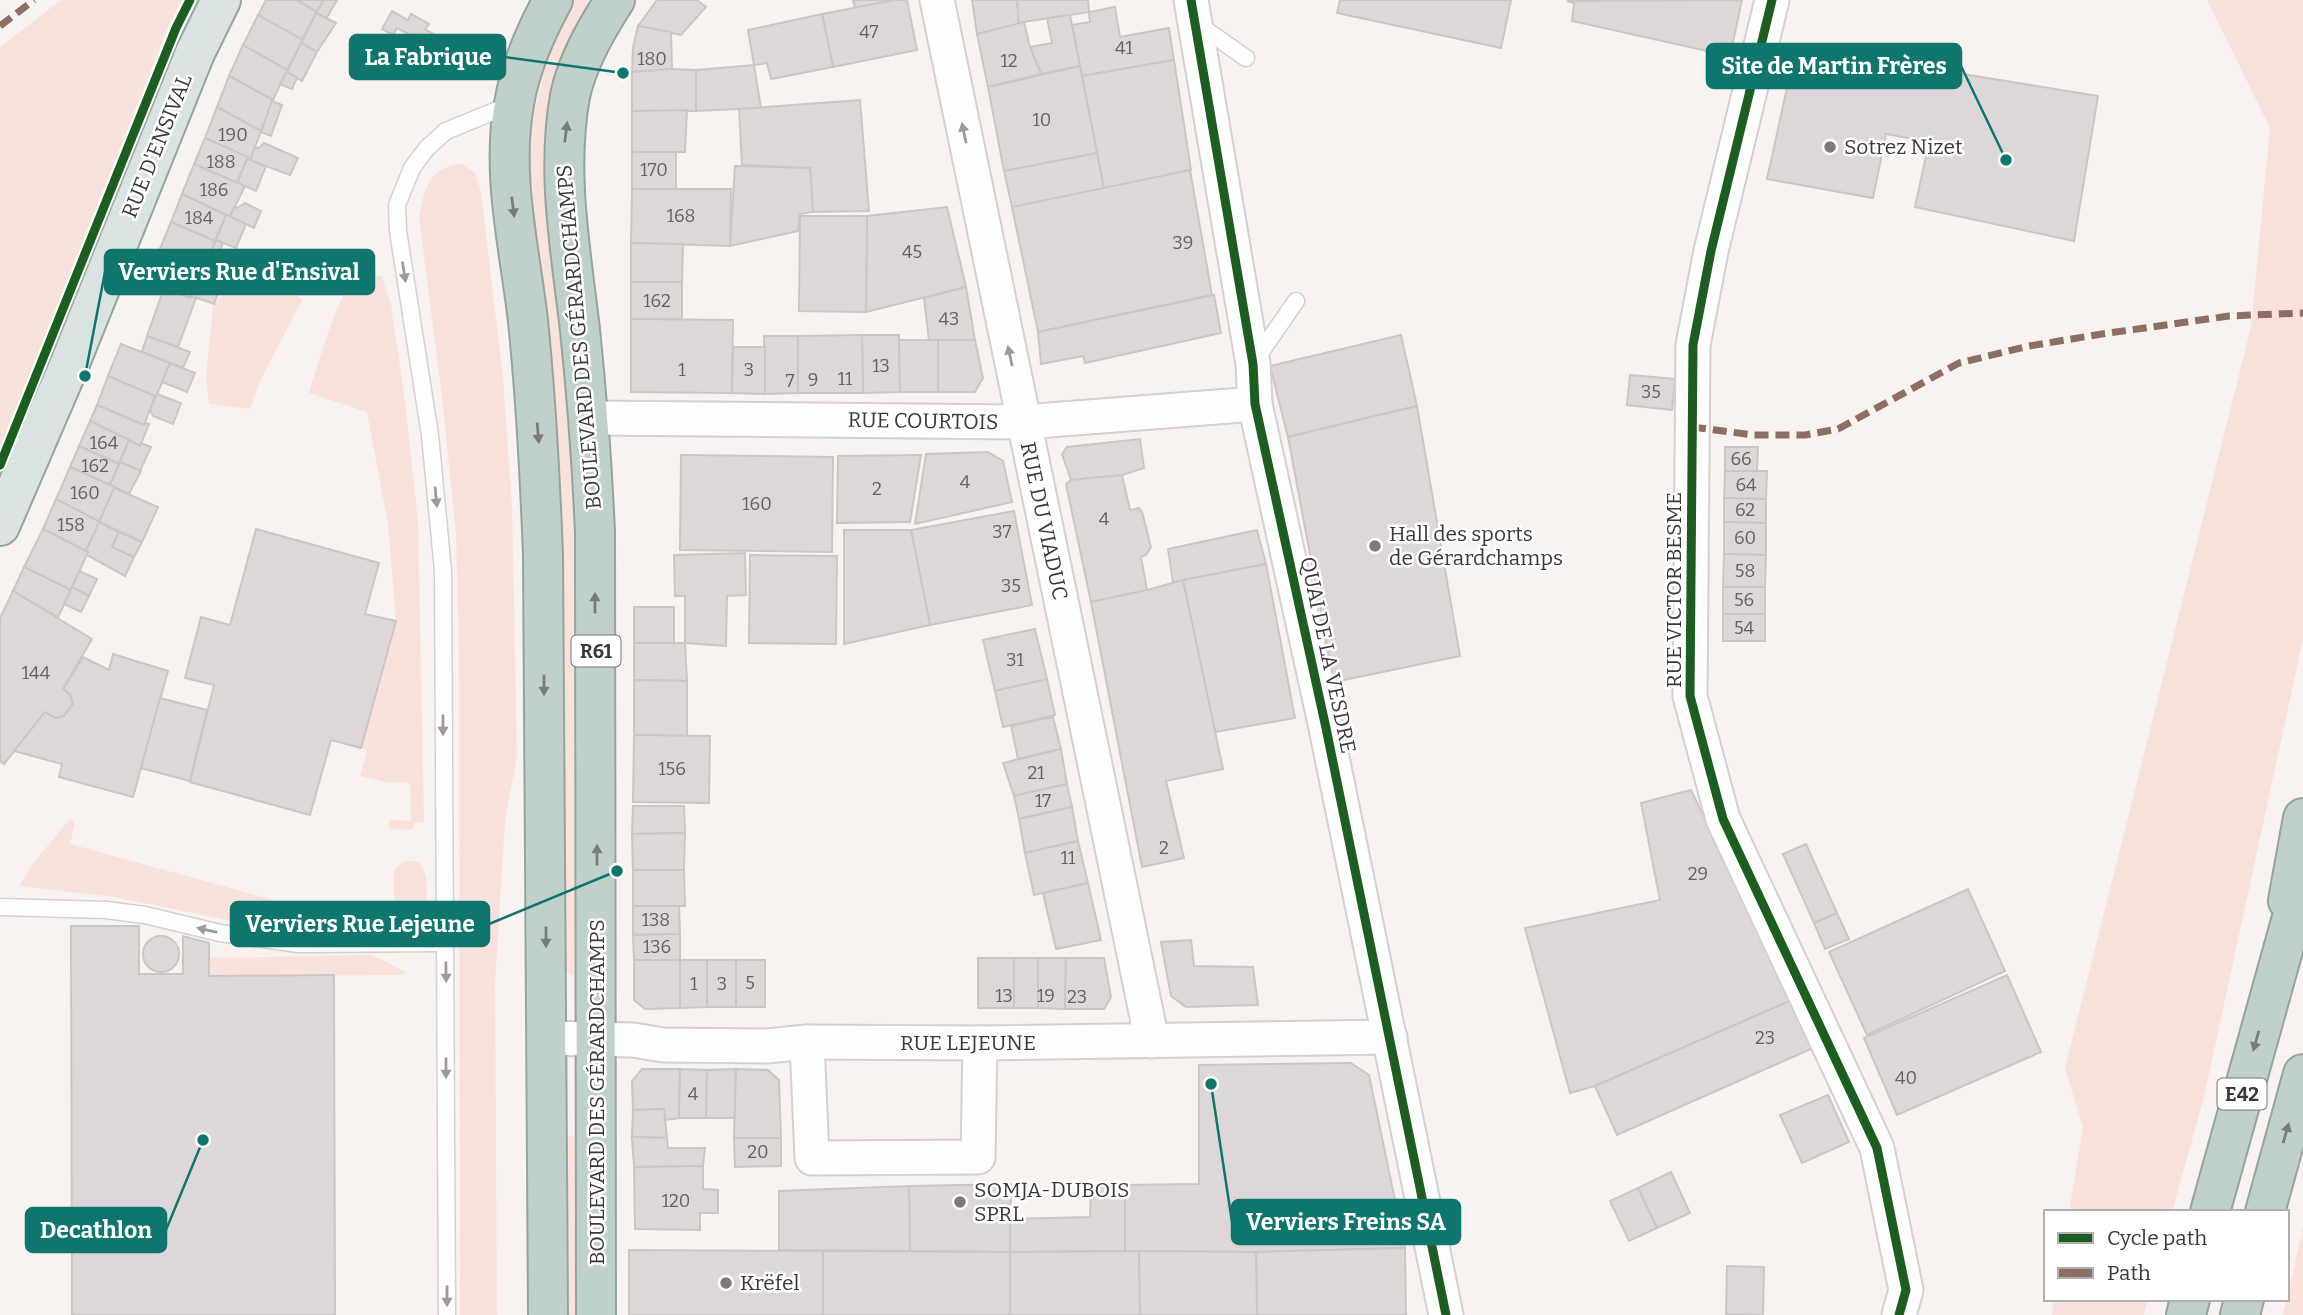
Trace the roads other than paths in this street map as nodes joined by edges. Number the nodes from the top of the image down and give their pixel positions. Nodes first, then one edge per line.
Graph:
1 (221, 0) edge
2 (553, 0) edge
3 (615, 0) edge
4 (937, 0) edge
5 (1772, 0) edge
6 (1193, 11) edge
7 (1246, 58) dead end
8 (514, 103) junction
9 (1296, 301) dead end
10 (1253, 363) junction
11 (1255, 404) junction
12 (590, 418) junction
13 (1024, 422) junction
14 (0, 526) edge
15 (2303, 818) edge
16 (2303, 878) edge
17 (0, 906) edge
18 (445, 943) junction
19 (2275, 976) junction
20 (1390, 1037) junction
21 (546, 1038) junction
22 (597, 1039) junction
23 (1152, 1041) junction
24 (807, 1042) junction
25 (979, 1043) junction
26 (2303, 1074) edge
27 (2211, 1210) edge
28 (2266, 1210) edge
29 (447, 1315) edge
30 (548, 1315) edge
31 (596, 1315) edge
32 (1446, 1315) edge
33 (1899, 1315) edge

1 - 14 main road, RUE D'ENSIVAL
2 - 8 highway, R61
12 -> 3 highway, BOULEVARD DES GÉRARDCHAMPS / R61
13 -> 4 street, RUE DU VIADUC
5 - 33 street, RUE VICTOR BESME
6 - 7 lane
6 - 10 street, QUAI DE LA VESDRE
8 -> 18 lane
8 -> 21 highway, R61
9 - 10 lane
10 - 11 street, QUAI DE LA VESDRE
11 - 13 street, RUE COURTOIS
11 - 20 street, QUAI DE LA VESDRE
12 - 13 street, RUE COURTOIS
22 -> 12 highway, BOULEVARD DES GÉRARDCHAMPS / R61
13 - 23 street, RUE DU VIADUC
15 - 19 highway
16 - 19 highway, E42
18 -> 17 lane
18 -> 29 lane
19 -> 27 highway, E42
20 - 23 street, RUE LEJEUNE
20 - 32 street, QUAI DE LA VESDRE
21 - 22 street, RUE LEJEUNE
21 - 30 highway, R61
22 - 24 street, RUE LEJEUNE
22 - 31 highway, BOULEVARD DES GÉRARDCHAMPS / R61
23 - 25 street, RUE LEJEUNE
24 - 25 street, RUE LEJEUNE
24 - 25 street
28 -> 26 highway, E42

